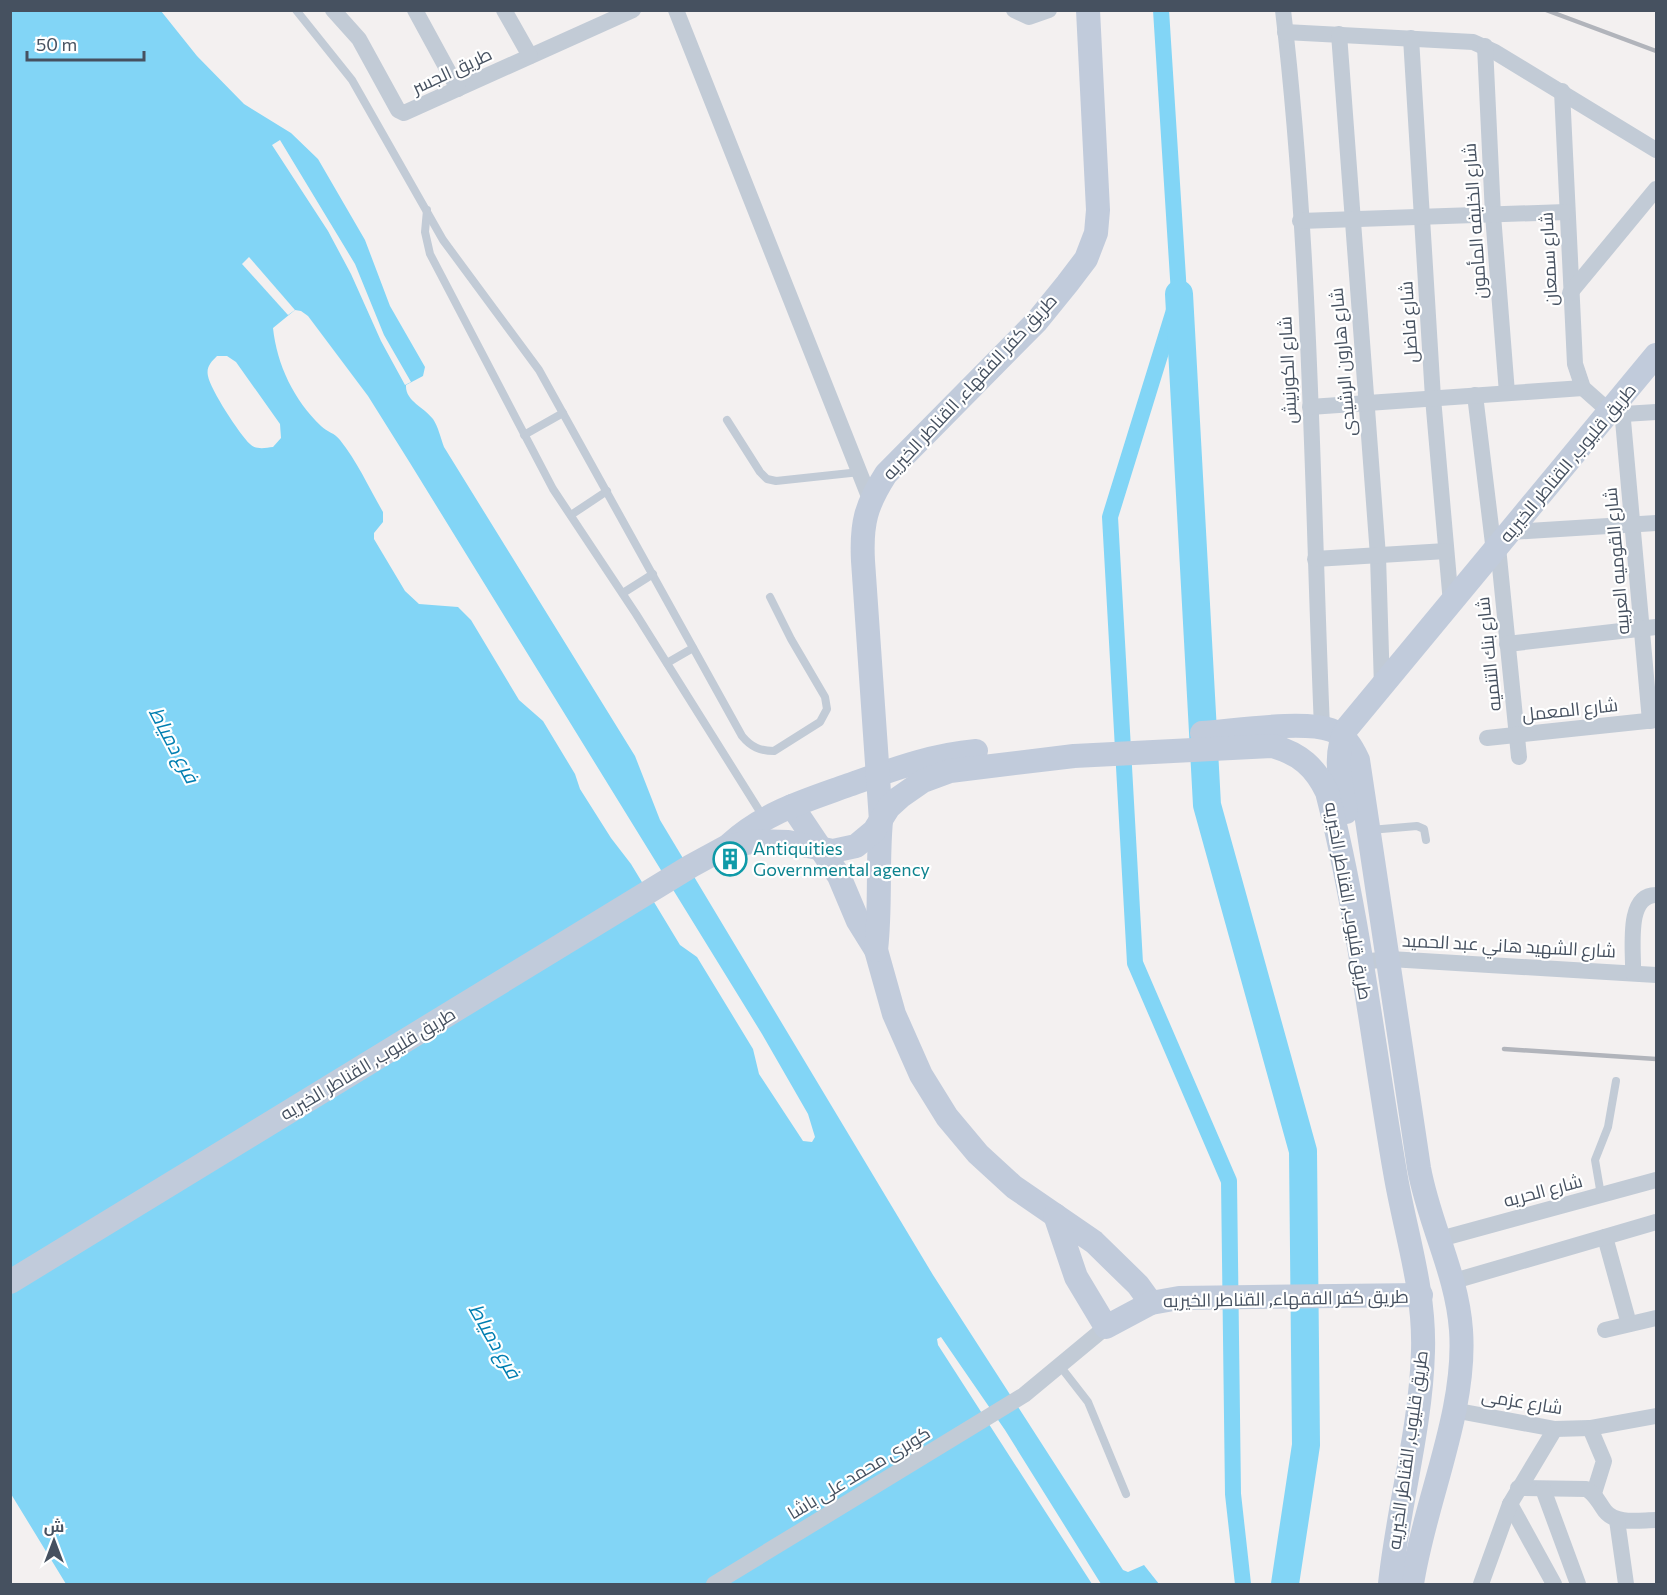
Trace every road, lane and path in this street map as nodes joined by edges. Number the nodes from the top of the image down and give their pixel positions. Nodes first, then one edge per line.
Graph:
1 (296, 10) edge
2 (333, 10) edge
3 (415, 10) edge
4 (504, 10) edge
5 (633, 10) edge
6 (676, 10) edge
7 (1014, 10) edge
8 (1049, 10) edge
9 (1088, 10) edge
10 (1283, 10) edge
11 (1286, 32) junction
12 (1339, 34) junction
13 (1411, 38) junction
14 (1485, 46) junction
15 (530, 56) junction
16 (459, 89) junction
17 (1562, 91) junction
18 (1656, 150) edge
19 (1656, 189) edge
20 (427, 210) junction
21 (1566, 212) junction
22 (1493, 215) junction
23 (1422, 217) junction
24 (1352, 219) junction
25 (1300, 221) junction
26 (1570, 293) junction
27 (1656, 355) edge
28 (1583, 388) junction
29 (1507, 393) junction
30 (1476, 395) junction
31 (1433, 398) junction
32 (1366, 403) junction
33 (1310, 407) junction
34 (1618, 408) junction
35 (1656, 412) edge
36 (563, 413) junction
37 (727, 420) dead end
38 (524, 435) junction
39 (860, 472) junction
40 (607, 491) junction
41 (870, 499) junction
42 (571, 515) junction
43 (1656, 523) edge
44 (1633, 524) junction
45 (1501, 544) junction
46 (1446, 551) junction
47 (1378, 556) junction
48 (1315, 559) junction
49 (652, 574) junction
50 (623, 593) junction
51 (770, 597) dead end
52 (1451, 603) junction
53 (1649, 628) edge
54 (1508, 644) junction
55 (693, 648) junction
56 (667, 663) junction
57 (1382, 687) junction
58 (1653, 720) edge
59 (1332, 732) junction
60 (1516, 735) junction
61 (1487, 738) dead end
62 (1074, 750) junction
63 (1519, 757) dead end
64 (879, 774) junction
65 (792, 806) junction
66 (764, 818) junction
67 (881, 821) junction
68 (1370, 830) junction
69 (1426, 840) dead end
70 (726, 847) junction
71 (821, 849) junction
72 (1656, 895) edge
73 (1352, 911) junction
74 (876, 950) junction
75 (1390, 958) junction
76 (1360, 962) junction
77 (1633, 973) junction
78 (1656, 975) edge
79 (1616, 1081) dead end
80 (1656, 1180) edge
81 (1601, 1195) junction
82 (1055, 1215) junction
83 (1656, 1222) edge
84 (1605, 1237) junction
85 (1440, 1239) junction
86 (1454, 1281) junction
87 (10, 1282) edge
88 (1421, 1296) junction
89 (1151, 1303) junction
90 (1656, 1318) edge
91 (1629, 1324) junction
92 (1106, 1327) junction
93 (1605, 1330) dead end
94 (1060, 1366) junction
95 (1024, 1395) joint
96 (1453, 1410) junction
97 (1656, 1416) edge
98 (1590, 1428) junction
99 (1555, 1429) junction
100 (1518, 1488) junction
101 (1543, 1489) junction
102 (1594, 1493) junction
103 (1126, 1494) dead end
104 (1510, 1504) junction
105 (1617, 1520) junction
106 (1656, 1520) edge
107 (714, 1584) edge
108 (1390, 1584) edge
109 (1412, 1584) edge
110 (1481, 1584) edge
111 (1554, 1584) edge
112 (1578, 1584) edge
113 (1626, 1584) edge

1 - 20 lane
2 - 16 street, طريق الجسر
3 - 16 street
4 - 15 street
5 - 15 street, طريق الجسر
6 - 39 street
7 - 8 street
9 - 41 main road, طريق كفر الفقهاء, القناطر الخيريه
10 - 11 street, شارع الكورنيش
11 - 12 street
11 - 25 street, شارع الكورنيش
12 - 13 street
12 - 24 street, شارع هارون الرشيدى
13 - 14 street
13 - 23 street, شارع فاضل
14 - 17 street
14 - 22 street, شارع الخليفه المأمون
15 - 16 street, طريق الجسر
17 - 18 street
17 - 21 street, شارع سمعان
19 - 26 street
20 - 36 lane
20 - 38 lane
21 - 22 street
21 - 26 street, شارع سمعان
22 - 23 street
22 - 29 street, شارع الخليفه المأمون
23 - 24 street
23 - 31 street, شارع فاضل
24 - 25 street
24 - 32 street, شارع هارون الرشيدى
25 - 33 street, شارع الكورنيش
26 - 28 street, شارع سمعان
27 - 34 main road, طريق قليوب, القناطر الخيريه
28 - 29 street
28 - 34 street
29 - 30 street
30 - 31 street
30 - 45 street, شارع بنك التنميه
31 - 32 street
31 - 46 street, شارع فاضل
32 - 33 street
32 - 47 street, شارع هارون الرشيدى
33 - 48 street, شارع الكورنيش
34 - 35 street
34 - 44 street, شارع القوميه العربيه
34 - 45 main road, طريق قليوب, القناطر الخيريه
36 - 38 lane
36 - 40 lane
37 - 39 lane
38 - 42 lane
39 - 41 street
40 - 42 lane
40 - 49 lane
41 - 64 main road, طريق كفر الفقهاء, القناطر الخيريه
42 - 50 lane
43 - 44 street
44 - 45 street
44 - 53 street, شارع القوميه العربيه
45 - 52 main road, طريق قليوب, القناطر الخيريه
45 - 54 street, شارع بنك التنميه
46 - 47 street
46 - 52 street, شارع فاضل
47 - 48 street
47 - 57 street, شارع هارون الرشيدى
48 - 59 street, شارع الكورنيش
49 - 50 lane
49 - 55 lane
50 - 56 lane
51 - 55 lane
52 - 57 main road, طريق قليوب, القناطر الخيريه
53 - 54 street
53 - 58 street, شارع القوميه العربيه
54 - 60 street, شارع بنك التنميه
55 - 56 lane
56 - 66 lane
57 - 59 main road, طريق قليوب, القناطر الخيريه
58 - 60 street, شارع المعمل
59 - 62 main road, طريق قليوب, القناطر الخيريه
59 - 68 main road, طريق قليوب, القناطر الخيريه
59 - 73 main road
60 - 61 street, شارع المعمل
60 - 63 street, شارع بنك التنميه
62 - 64 main road, طريق قليوب, القناطر الخيريه
62 - 67 main road, طريق قليوب, القناطر الخيريه
62 - 73 main road, طريق قليوب, القناطر الخيريه
64 - 65 main road, طريق قليوب, القناطر الخيريه
64 - 67 main road, طريق كفر الفقهاء, القناطر الخيريه
65 - 66 main road, طريق قليوب, القناطر الخيريه
65 - 71 main road, طريق كفر الفقهاء, القناطر الخيريه
66 - 70 main road, طريق قليوب, القناطر الخيريه
67 - 71 main road, طريق قليوب, القناطر الخيريه
67 - 74 main road, طريق كفر الفقهاء, القناطر الخيريه
68 - 69 lane
68 - 75 main road, طريق قليوب, القناطر الخيريه
70 - 71 main road, طريق قليوب, القناطر الخيريه
70 - 87 main road, طريق قليوب, القناطر الخيريه
71 - 74 main road, طريق كفر الفقهاء, القناطر الخيريه
72 - 77 street
73 - 76 main road, طريق قليوب, القناطر الخيريه
74 - 82 main road, طريق كفر الفقهاء, القناطر الخيريه
75 - 76 street, شارع الشهيد هاني عبد الحميد
75 - 77 street, شارع الشهيد هاني عبد الحميد
75 - 85 main road, طريق قليوب, القناطر الخيريه
76 - 88 main road, طريق قليوب, القناطر الخيريه
77 - 78 street, شارع الشهيد هاني عبد الحميد
79 - 81 lane
80 - 81 street, شارع الحريه
81 - 85 street, شارع الحريه
82 - 89 main road, طريق كفر الفقهاء, القناطر الخيريه
82 - 92 main road
83 - 84 street
84 - 86 street
84 - 91 street
85 - 86 main road, طريق قليوب, القناطر الخيريه
86 - 96 main road, طريق قليوب, القناطر الخيريه
88 - 89 main road, طريق كفر الفقهاء, القناطر الخيريه
88 - 108 main road, طريق قليوب, القناطر الخيريه
89 - 92 main road, طريق كفر الفقهاء, القناطر الخيريه
90 - 91 street
91 - 93 street
92 - 94 street, طريق كفر الفقهاء, القناطر الخيريه
94 - 95 street, طريق كفر الفقهاء, القناطر الخيريه
94 - 103 lane
95 - 107 street, كوبرى محمد على باشا
96 - 99 street, شارع عزمى
96 - 109 main road, طريق قليوب, القناطر الخيريه
97 - 98 street, شارع عزمى
98 - 99 street, شارع عزمى
98 - 102 street
99 - 100 street
100 - 101 street
100 - 104 street
101 - 102 street
101 - 112 street
102 - 105 street
104 - 110 street
104 - 111 street
105 - 106 street
105 - 113 street

